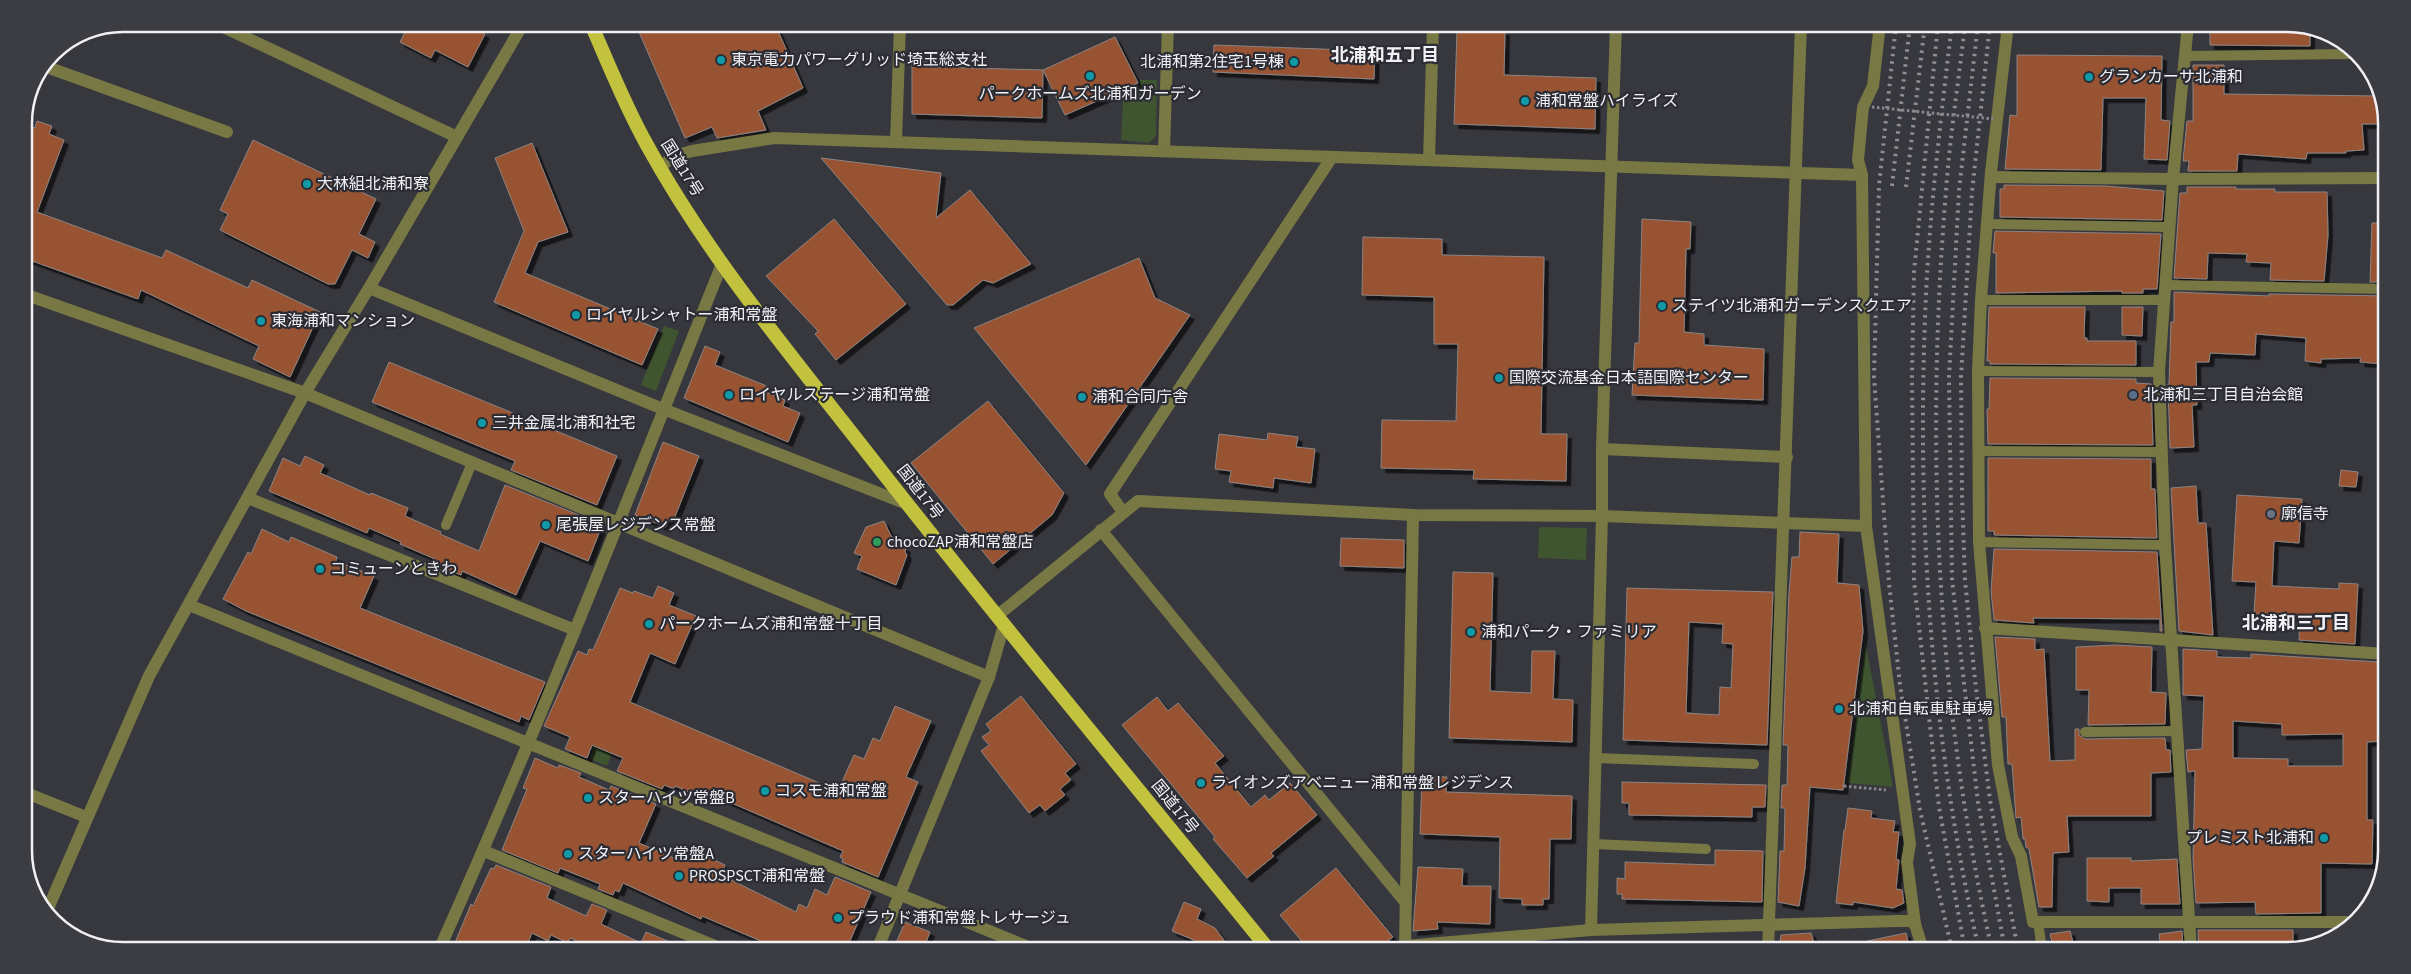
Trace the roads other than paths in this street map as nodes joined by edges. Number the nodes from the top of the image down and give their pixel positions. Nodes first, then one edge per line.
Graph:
1 (234, 32) edge
2 (518, 32) edge
3 (594, 32) edge
4 (900, 32) edge
5 (1168, 32) edge
6 (1433, 32) edge
7 (1616, 32) edge
8 (1801, 32) edge
9 (1879, 32) edge
10 (2007, 32) edge
11 (2187, 32) edge
12 (2346, 54) edge
13 (2185, 56) junction
14 (51, 68) edge
15 (227, 132) dead end
16 (458, 137) junction
17 (896, 142) junction
18 (1164, 151) junction
19 (1332, 157) junction
20 (1429, 160) junction
21 (660, 166) junction
22 (1612, 167) junction
23 (1796, 174) junction
24 (1862, 175) junction
25 (1990, 177) junction
26 (2378, 178) edge
27 (2173, 179) junction
28 (1987, 224) junction
29 (2170, 228) junction
30 (722, 264) junction
31 (2166, 285) junction
32 (369, 288) junction
33 (2378, 289) edge
34 (33, 297) edge
35 (1981, 300) junction
36 (2165, 300) junction
37 (1978, 371) junction
38 (2159, 372) junction
39 (305, 393) junction
40 (663, 410) junction
41 (1602, 449) junction
42 (1979, 451) junction
43 (2162, 452) junction
44 (1786, 457) junction
45 (472, 463) junction
46 (248, 498) junction
47 (907, 504) junction
48 (1123, 512) junction
49 (1413, 515) junction
50 (1602, 516) junction
51 (619, 524) junction
52 (1785, 524) junction
53 (446, 525) dead end
54 (1866, 526) junction
55 (1100, 530) junction
56 (1979, 542) junction
57 (2165, 545) junction
58 (189, 605) junction
59 (1000, 620) junction
60 (1985, 628) junction
61 (575, 630) junction
62 (2172, 639) junction
63 (2378, 653) edge
64 (990, 677) junction
65 (2177, 731) junction
66 (2085, 732) dead end
67 (529, 742) junction
68 (1596, 758) junction
69 (1754, 764) dead end
70 (33, 796) edge
71 (86, 817) junction
72 (1594, 844) junction
73 (1706, 849) dead end
74 (484, 851) junction
75 (900, 895) junction
76 (1406, 903) junction
77 (50, 904) edge
78 (2038, 922) junction
79 (2188, 922) junction
80 (2344, 922) edge
81 (1768, 924) junction
82 (1915, 924) junction
83 (1591, 930) junction
84 (443, 942) edge
85 (706, 942) edge
86 (881, 942) edge
87 (1016, 942) edge
88 (1259, 942) edge
89 (1403, 942) edge
90 (1466, 942) edge
91 (1768, 942) edge
92 (1921, 942) edge
93 (2041, 942) edge
94 (2190, 942) edge

1 - 16 street
2 - 16 street
3 - 21 highway, 国道17号
4 - 17 street
5 - 18 street
6 - 20 street
7 - 22 street
8 - 23 street
9 - 24 street
10 - 25 street
11 - 13 street
12 - 13 lane
13 - 27 street
14 - 15 street
16 - 32 street
17 - 18 street
17 - 21 street
18 - 19 street
19 - 20 street
19 - 48 street
20 - 22 street
21 - 30 highway, 国道17号
22 - 23 street
22 - 41 street
23 - 24 street
23 - 44 street
24 - 54 street
25 - 27 street
25 - 28 street
26 - 27 street
27 - 29 street
28 - 29 lane
28 - 35 street
29 - 31 street
30 - 40 street
30 - 47 highway, 国道17号
31 - 33 lane
31 - 36 street
32 - 39 street
32 - 40 street
34 - 39 street
35 - 36 lane
35 - 37 street
36 - 38 street
37 - 38 lane
37 - 42 street
38 - 43 street
39 - 45 street
39 - 46 street
40 - 47 street
40 - 51 street
41 - 44 street
41 - 50 street
42 - 43 lane
42 - 56 street
43 - 57 street
44 - 52 street
45 - 51 street
45 - 53 lane
46 - 58 street
46 - 61 street
47 - 59 highway, 国道17号
48 - 49 street
48 - 55 street
49 - 50 street
49 - 76 street
50 - 52 street
50 - 68 street
51 - 61 street
51 - 64 street
52 - 54 street
52 - 81 street
54 - 82 street
55 - 59 street
55 - 76 street
56 - 57 lane
56 - 60 street
57 - 62 street
58 - 67 street
58 - 71 street
59 - 64 street
59 - 88 highway, 国道17号
60 - 62 street
60 - 78 street
61 - 67 street
62 - 63 street
62 - 65 street
64 - 75 street
65 - 66 lane
65 - 79 street
67 - 74 street
67 - 75 street
68 - 69 lane
68 - 72 street
70 - 71 street
71 - 77 street
72 - 73 lane
72 - 83 street
74 - 84 street
74 - 85 street
75 - 86 street
75 - 87 street
76 - 89 street
78 - 79 street
78 - 93 lane
79 - 80 street
79 - 94 street
81 - 82 street
81 - 83 street
81 - 91 street
82 - 92 street
83 - 90 street

